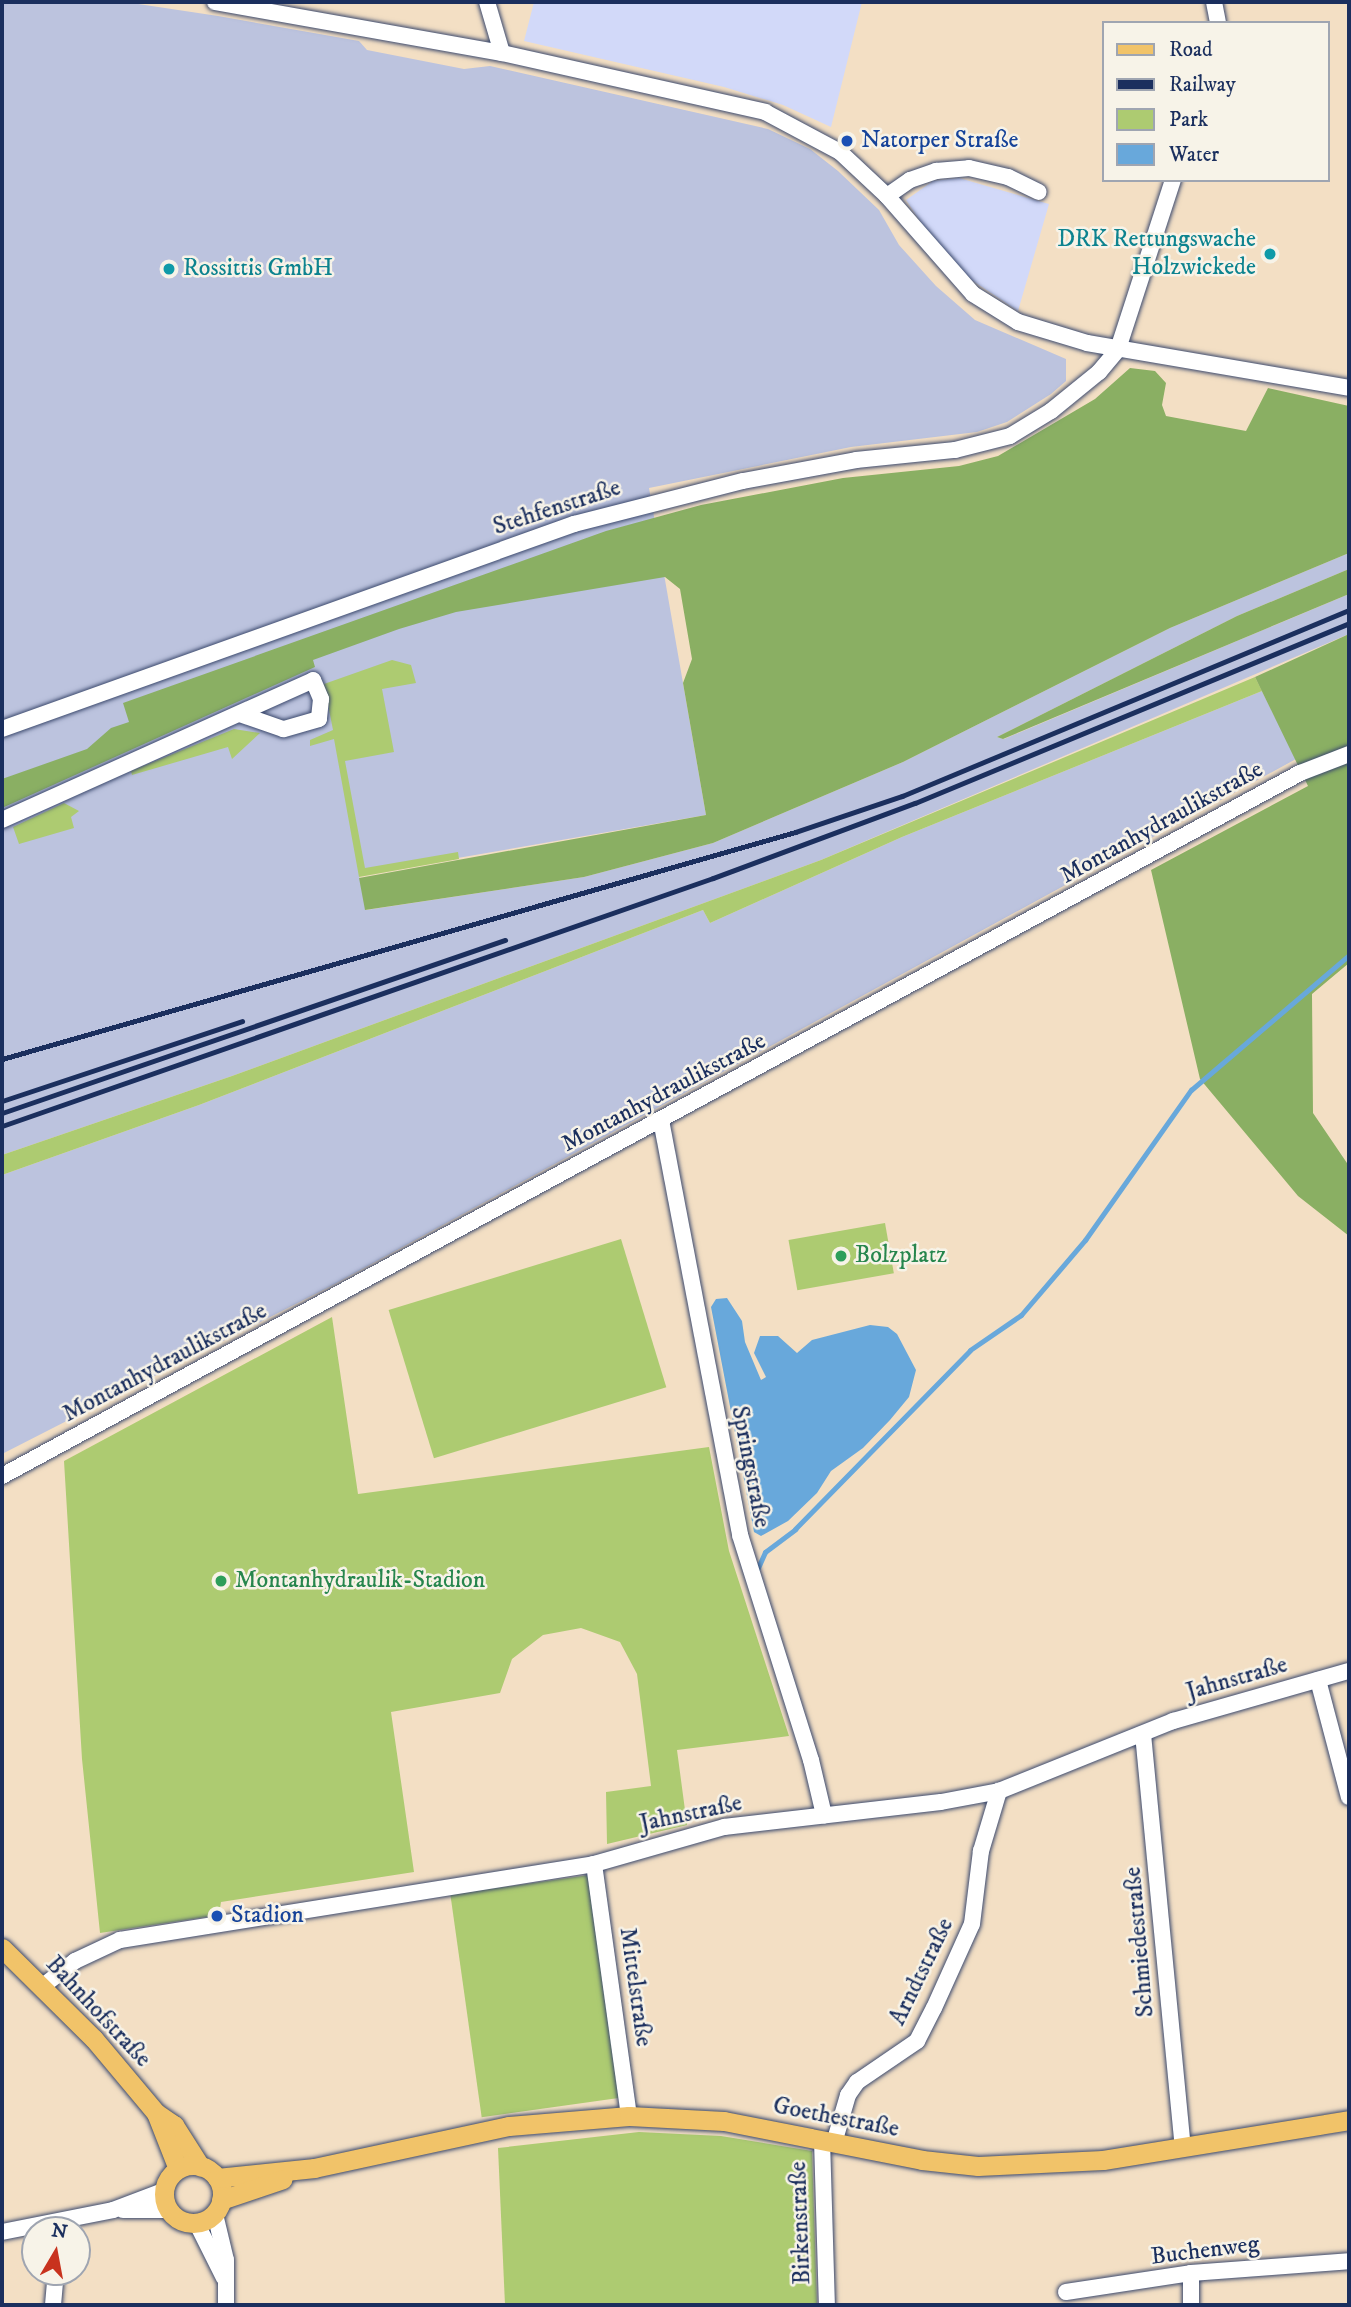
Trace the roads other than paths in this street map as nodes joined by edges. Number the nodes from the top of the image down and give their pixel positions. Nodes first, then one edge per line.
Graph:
1 (215, 2) edge
2 (487, 2) edge
3 (1214, 2) edge
4 (1218, 21) edge
5 (502, 53) junction
6 (1172, 182) edge
7 (1039, 192) dead end
8 (887, 196) junction
9 (1118, 349) junction
10 (1349, 388) edge
11 (240, 714) junction
12 (2, 729) edge
13 (1349, 754) edge
14 (2, 820) edge
15 (661, 1120) junction
16 (2, 1476) edge
17 (1349, 1671) edge
18 (1318, 1680) junction
19 (1143, 1734) junction
20 (999, 1791) junction
21 (1349, 1797) edge
22 (824, 1815) junction
23 (594, 1864) junction
24 (2, 1948) edge
25 (43, 1986) junction
26 (156, 2113) junction
27 (629, 2116) junction
28 (1349, 2120) edge
29 (828, 2141) junction
30 (1183, 2146) junction
31 (200, 2166) junction
32 (314, 2168) junction
33 (178, 2169) junction
34 (217, 2178) junction
35 (163, 2190) junction
36 (218, 2207) junction
37 (113, 2210) junction
38 (168, 2210) junction
39 (90, 2216) edge
40 (197, 2224) junction
41 (21, 2230) edge
42 (2, 2232) edge
43 (1349, 2261) edge
44 (1191, 2273) junction
45 (224, 2278) junction
46 (55, 2286) edge
47 (1066, 2292) dead end
48 (53, 2305) edge
49 (226, 2305) edge
50 (827, 2305) edge
51 (1191, 2305) edge

1 - 5 street
2 - 5 street
3 - 4 street
5 - 8 street
6 - 9 street
7 - 8 street
8 - 9 street
9 - 10 street
9 - 12 street, Stehfenstraße
11 - 11 street
11 - 14 street
13 - 15 street, Montanhydraulikstraße
15 - 16 street, Montanhydraulikstraße
15 - 22 street, Springstraße
17 - 18 street, Jahnstraße
18 - 19 street, Jahnstraße
18 - 21 street
19 - 20 street, Jahnstraße
19 - 30 street, Schmiedestraße
20 - 22 street, Jahnstraße
20 - 29 street, Arndtstraße
22 - 23 street, Jahnstraße
23 - 25 street, Jahnstraße
23 - 27 street, Mittelstraße
24 - 25 main road, Bahnhofstraße
25 - 26 main road, Bahnhofstraße
26 - 31 main road, Bahnhofstraße
26 - 33 main road, Bahnhofstraße
27 - 29 main road, Goethestraße
27 - 32 main road, Goethestraße
28 - 30 main road, Goethestraße
29 - 30 main road, Goethestraße
29 - 50 street, Birkenstraße
31 - 33 main road
31 - 34 main road
32 - 34 main road, Goethestraße
32 - 36 main road, Goethestraße
33 - 35 main road
34 - 36 main road
35 - 37 street
35 - 38 main road
36 - 40 main road, Goethestraße
36 - 45 street
37 - 38 street
37 - 39 street
38 - 40 main road
40 - 45 street
41 - 42 street
43 - 44 street, Buchenweg
44 - 47 street, Buchenweg
44 - 51 street
45 - 49 street
46 - 48 street

